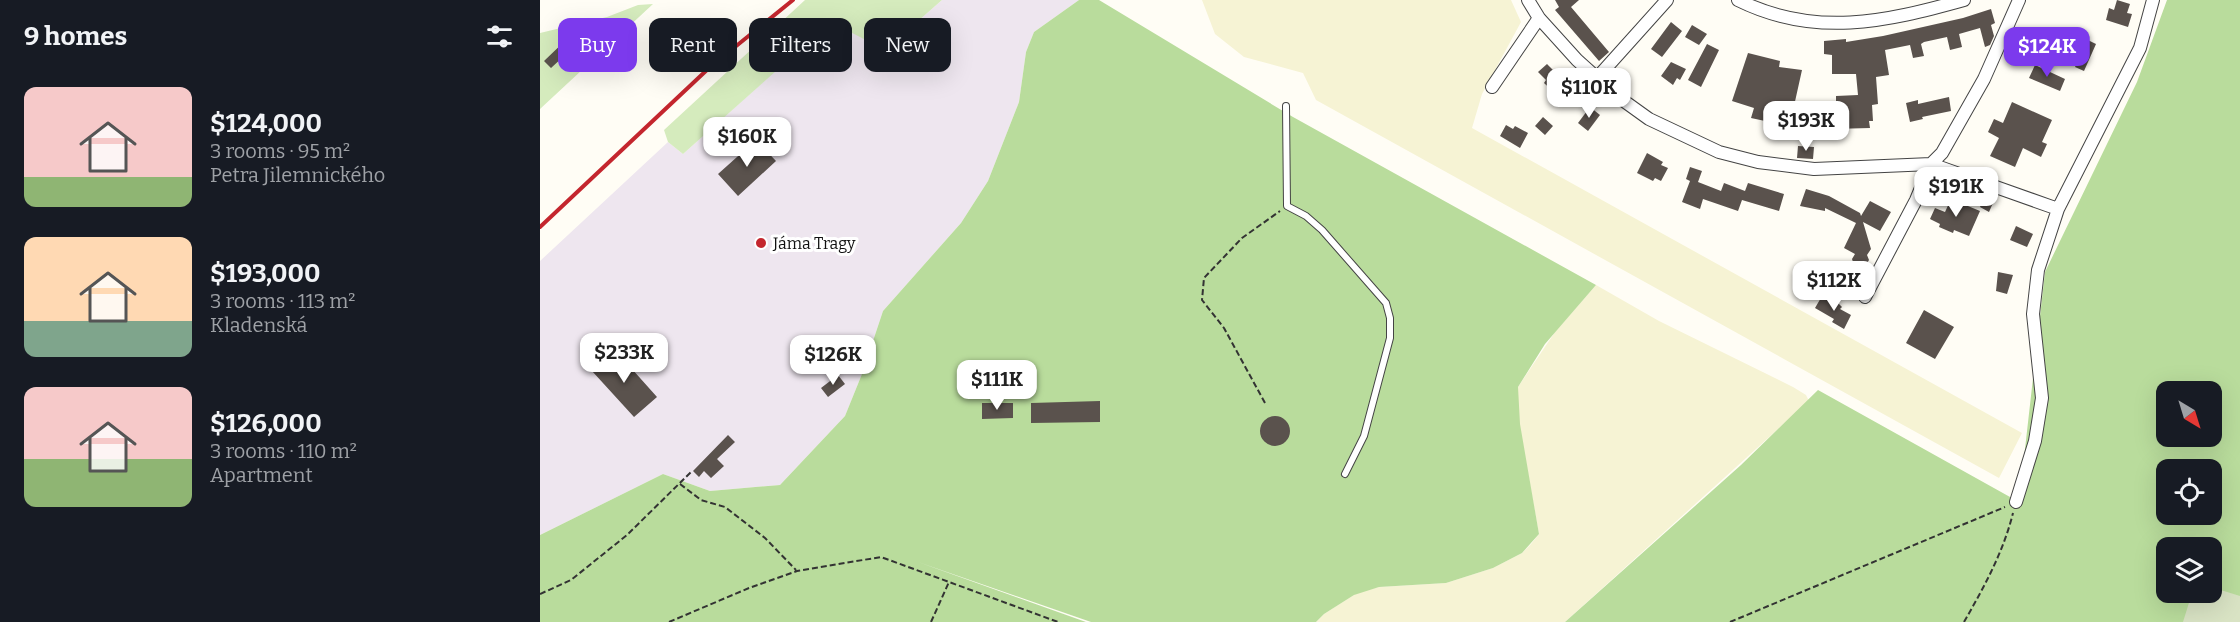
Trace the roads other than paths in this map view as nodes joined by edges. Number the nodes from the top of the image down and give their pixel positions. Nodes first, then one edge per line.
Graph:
1 (1528, 0) edge
2 (1667, 0) edge
3 (1738, 0) edge
4 (1964, 0) edge
5 (2019, 0) edge
6 (2153, 0) edge
7 (1539, 18) junction
8 (1597, 78) junction
9 (1492, 87) dead end
10 (1286, 106) dead end
11 (1931, 164) junction
12 (2058, 209) junction
13 (1866, 297) dead end
14 (1345, 474) dead end
15 (2016, 502) road end

1 - 7 street
2 - 8 street
3 - 4 street
5 - 11 street
6 - 12 street
7 - 8 street
7 - 9 street
8 - 11 street
10 - 14 lane
11 - 12 street
11 - 13 street
12 - 15 street

